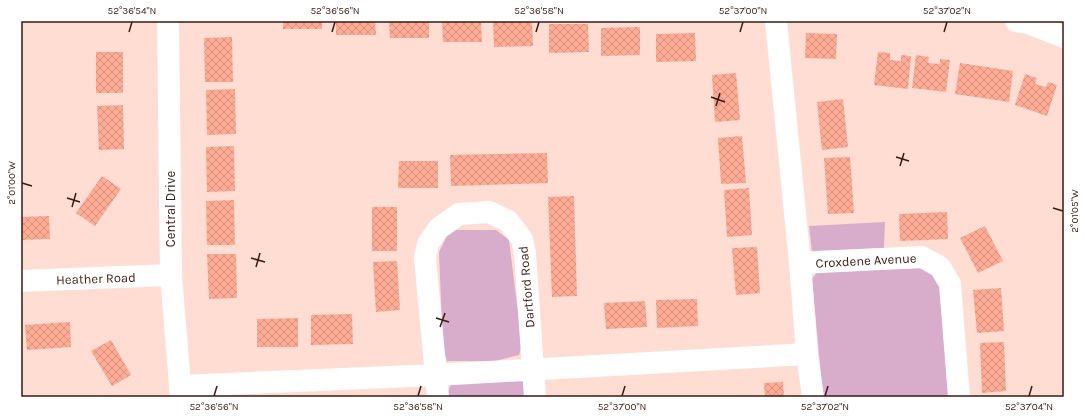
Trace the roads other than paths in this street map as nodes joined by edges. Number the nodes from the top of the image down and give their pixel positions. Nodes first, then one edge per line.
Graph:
1 (168, 21) edge
2 (776, 21) edge
3 (1016, 21) edge
4 (1064, 37) edge
5 (800, 263) junction
6 (170, 275) junction
7 (21, 281) edge
8 (807, 354) junction
9 (532, 369) junction
10 (437, 375) junction
11 (180, 391) edge
12 (438, 397) edge
13 (535, 397) edge
14 (812, 397) edge
15 (959, 397) edge

1 - 6 street, Central Drive
2 - 5 street, Croxdene Avenue
3 - 4 street
5 - 8 street, Croxdene Avenue
5 - 15 street, Croxdene Avenue
6 - 7 street, Heather Road
6 - 11 street, Central Drive
8 - 9 street
8 - 14 street, Croxdene Avenue
9 - 10 street
9 - 10 street, Dartford Road
9 - 13 street, Dartford Road
10 - 11 street
10 - 12 street, Dartford Road

